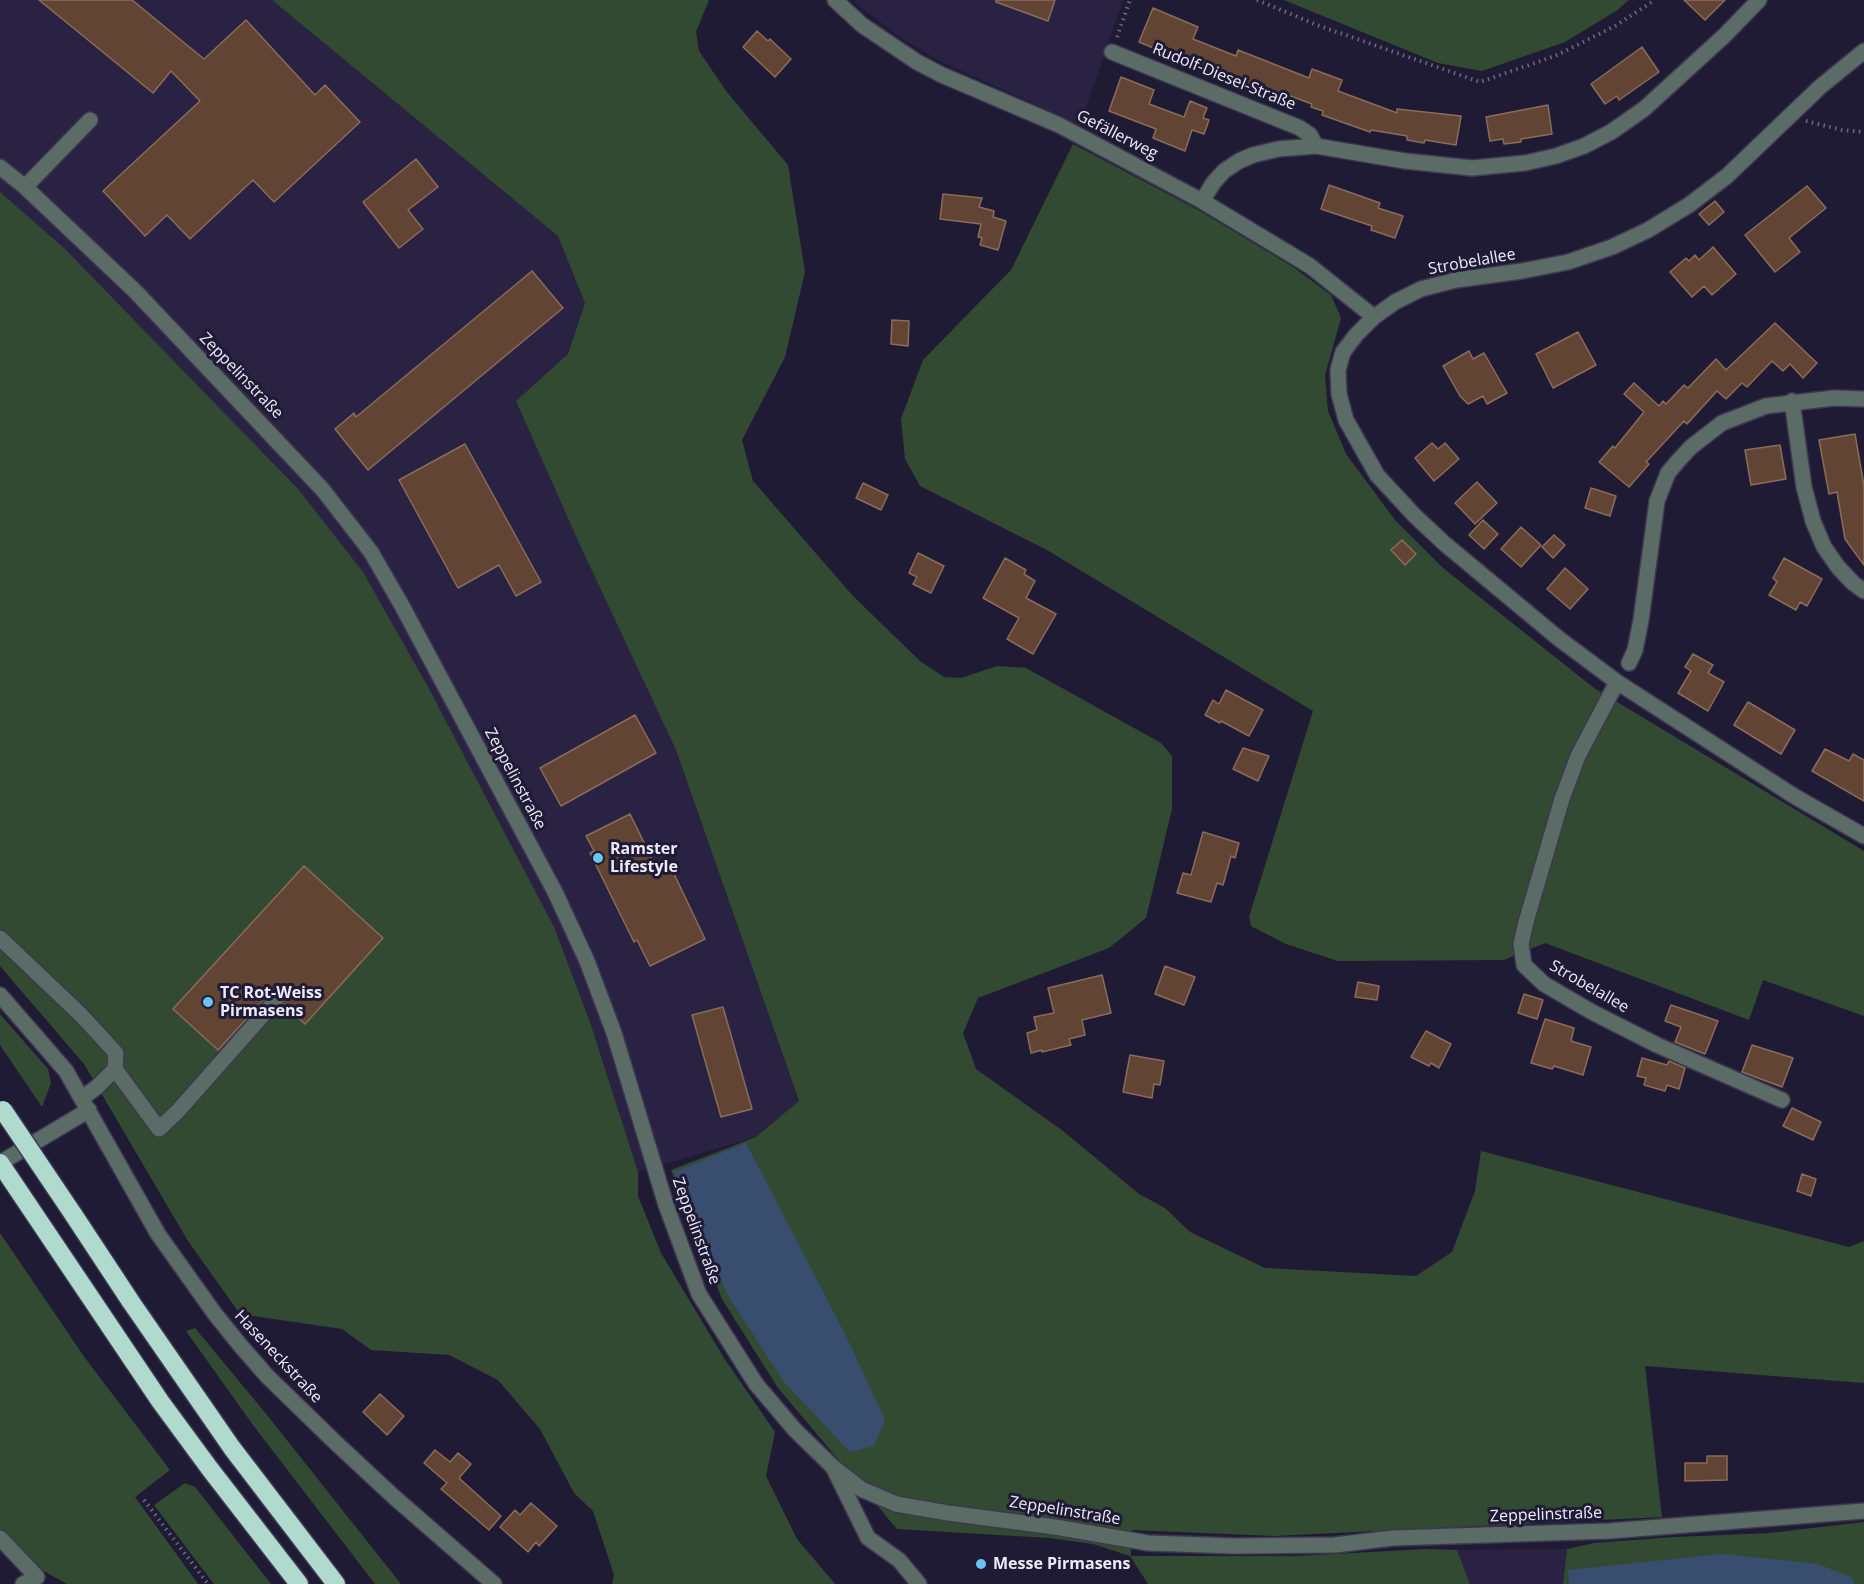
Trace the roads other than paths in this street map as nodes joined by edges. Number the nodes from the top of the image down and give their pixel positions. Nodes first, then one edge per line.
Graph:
1 (835, 0) edge
2 (1759, 0) edge
3 (1864, 51) edge
4 (1112, 52) road end
5 (90, 120) dead end
6 (1316, 146) junction
7 (0, 166) edge
8 (25, 187) junction
9 (1202, 201) junction
10 (1374, 317) junction
11 (1864, 399) edge
12 (1792, 401) junction
13 (1864, 591) edge
14 (1629, 663) dead end
15 (1617, 682) junction
16 (1864, 836) edge
17 (0, 938) edge
18 (0, 995) edge
19 (276, 1000) dead end
20 (115, 1069) junction
21 (1782, 1100) dead end
22 (85, 1104) junction
23 (1, 1108) edge
24 (0, 1163) edge
25 (833, 1467) junction
26 (1864, 1511) edge
27 (0, 1538) edge
28 (37, 1582) edge
29 (299, 1584) edge
30 (336, 1584) edge
31 (494, 1584) edge
32 (919, 1584) edge

1 - 9 street, Gefällerweg
2 - 6 street
3 - 10 street, Strobelallee
4 - 6 street, Rudolf-Diesel-Straße
5 - 8 street
6 - 9 street
7 - 8 street, Zeppelinstraße
8 - 25 street, Zeppelinstraße
9 - 10 street, Gefällerweg
10 - 15 street, Strobelallee
11 - 12 street
12 - 13 street
12 - 14 street
15 - 16 street, Strobelallee
15 - 21 street, Strobelallee
17 - 20 street
18 - 22 street, Haseneckstraße
19 - 20 street
20 - 22 street
22 - 24 street
22 - 31 street, Haseneckstraße
23 - 30 highway, bridge
24 - 29 highway
25 - 26 street, Zeppelinstraße
25 - 32 street
27 - 28 street

